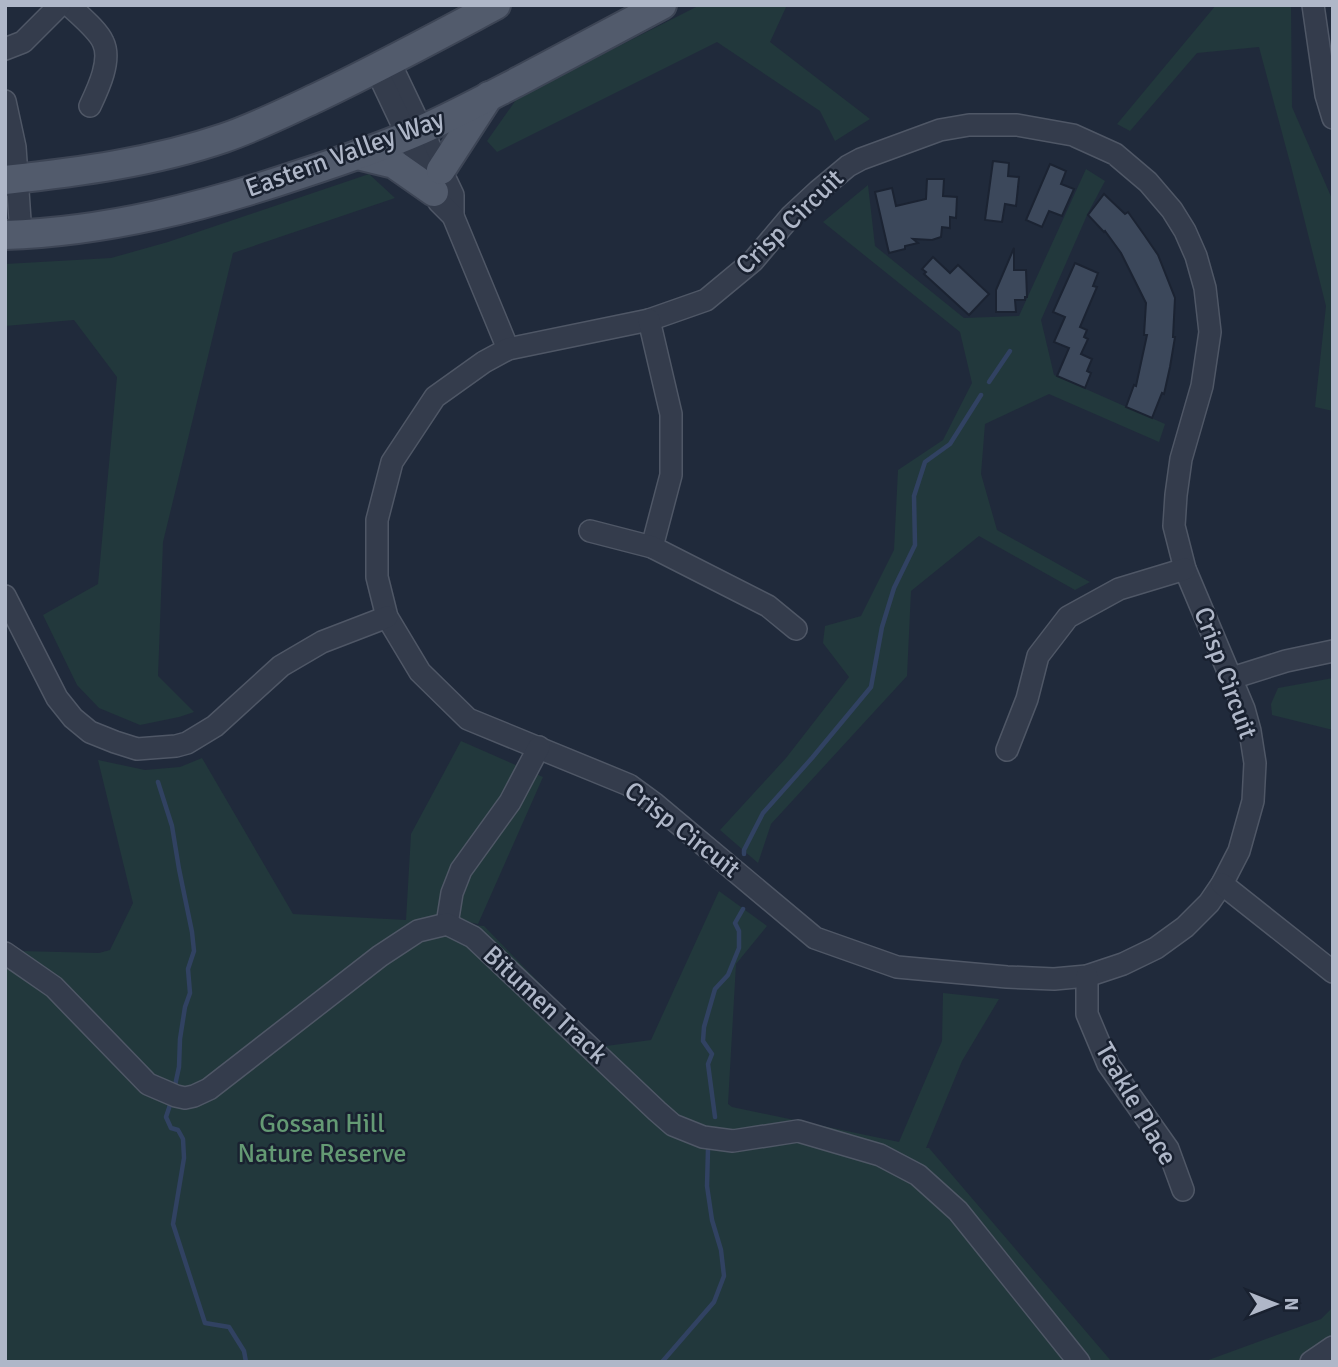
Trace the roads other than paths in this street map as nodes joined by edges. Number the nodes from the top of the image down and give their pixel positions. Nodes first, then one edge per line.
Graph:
1 (60, 5) edge
2 (69, 5) edge
3 (495, 5) edge
4 (662, 5) edge
5 (1313, 5) edge
6 (5, 49) edge
7 (383, 66) junction
8 (489, 96) junction
9 (5, 101) edge
10 (90, 106) dead end
11 (1333, 118) edge
12 (414, 133) junction
13 (357, 155) junction
14 (12, 179) edge
15 (437, 181) junction
16 (13, 235) edge
17 (649, 320) junction
18 (508, 349) junction
19 (590, 531) dead end
20 (652, 547) junction
21 (1185, 569) junction
22 (5, 596) edge
23 (387, 617) junction
24 (796, 629) dead end
25 (1333, 651) edge
26 (1231, 678) junction
27 (539, 747) junction
28 (1007, 750) dead end
29 (1222, 884) junction
30 (446, 924) junction
31 (5, 953) edge
32 (1333, 972) edge
33 (1087, 976) junction
34 (1183, 1190) dead end
35 (1333, 1347) edge
36 (1079, 1362) edge
37 (1311, 1362) edge

1 - 6 street
2 - 10 street
3 - 7 main road
4 - 8 main road, Eastern Valley Way
5 - 11 street
7 - 12 street
7 - 14 main road
8 - 12 main road, Eastern Valley Way
8 - 15 main road
9 - 14 street
12 - 13 main road, Eastern Valley Way
12 - 15 street
13 - 15 main road
13 - 16 main road, Eastern Valley Way
14 - 16 street
15 - 18 street
17 - 18 street, Crisp Circuit
17 - 20 street
17 - 21 street, Crisp Circuit
18 - 23 street, Crisp Circuit
19 - 20 street
20 - 24 street
21 - 26 street, Crisp Circuit
21 - 28 street
22 - 23 street
23 - 27 street, Crisp Circuit
25 - 26 street
26 - 29 street, Crisp Circuit
27 - 30 street
27 - 33 street, Crisp Circuit
29 - 32 street
29 - 33 street, Crisp Circuit
30 - 31 street
30 - 36 street, Bitumen Track
33 - 34 street, Teakle Place
35 - 37 street

